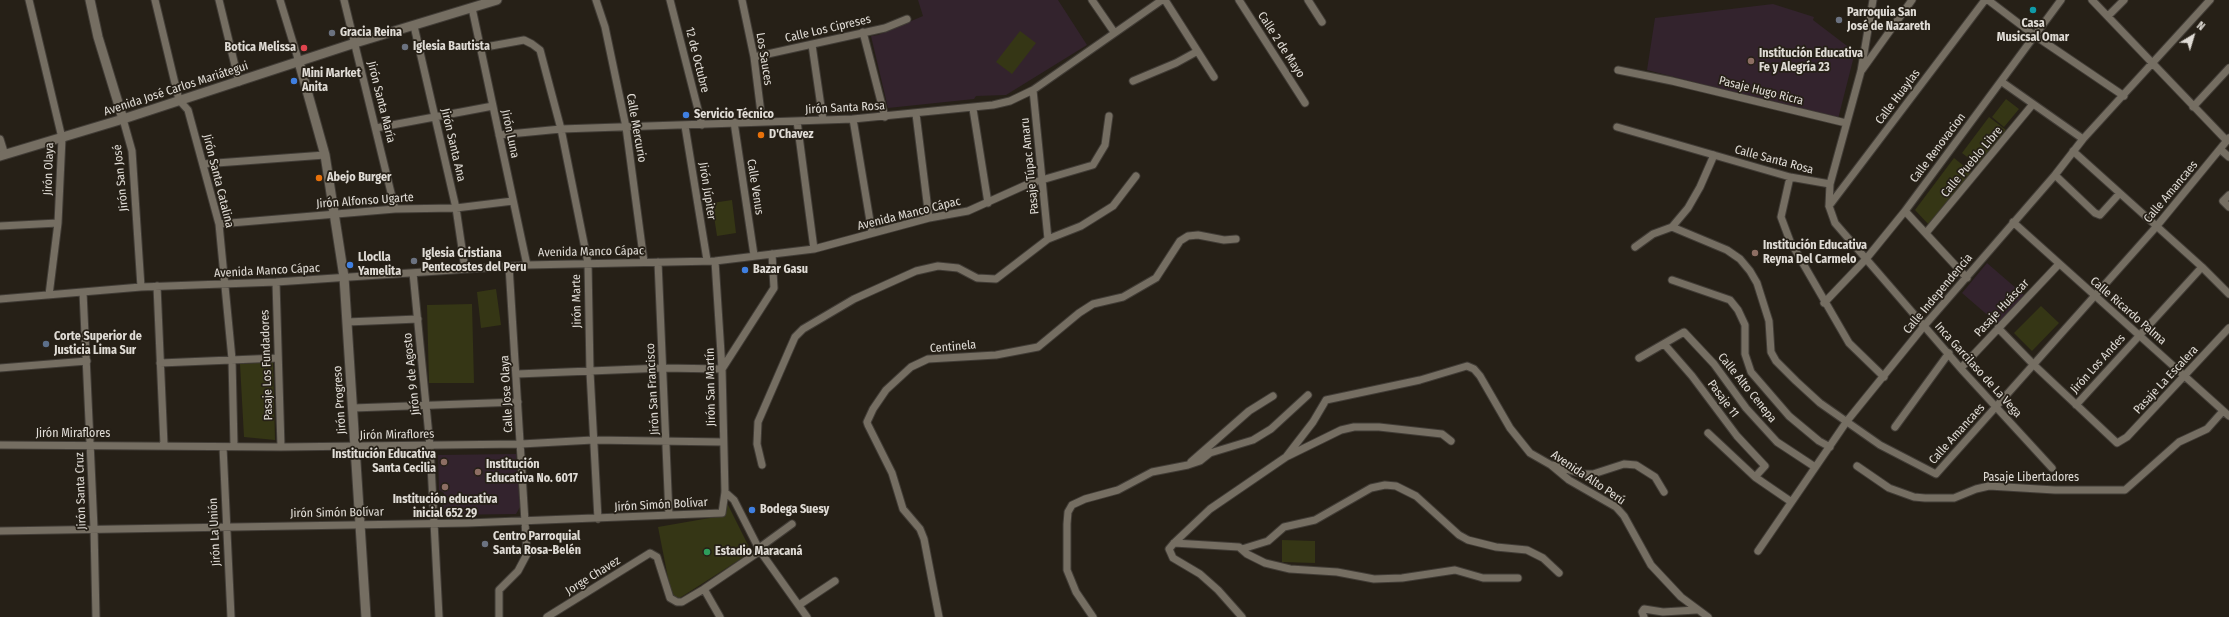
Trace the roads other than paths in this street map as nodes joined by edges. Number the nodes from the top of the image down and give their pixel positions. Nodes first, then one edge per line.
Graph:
1 (29, 0) edge
2 (90, 0) edge
3 (155, 0) edge
4 (219, 0) edge
5 (280, 0) edge
6 (344, 0) edge
7 (497, 0) edge
8 (596, 0) edge
9 (670, 0) edge
10 (742, 0) edge
11 (1092, 0) edge
12 (1163, 0) edge
13 (1239, 0) edge
14 (1308, 0) edge
15 (1873, 0) edge
16 (1912, 0) edge
17 (1985, 0) edge
18 (1988, 0) edge
19 (2061, 0) edge
20 (2092, 0) edge
21 (2124, 0) edge
22 (2210, 0) edge
23 (472, 8) junction
24 (2108, 16) junction
25 (907, 19) dead end
26 (1322, 22) dead end
27 (414, 26) junction
28 (863, 32) junction
29 (1114, 32) junction
30 (2034, 35) junction
31 (355, 43) junction
32 (812, 45) junction
33 (480, 48) junction
34 (1196, 52) junction
35 (754, 57) junction
36 (298, 62) junction
37 (2152, 65) junction
38 (2229, 68) edge
39 (1618, 70) dead end
40 (1860, 71) junction
41 (1214, 77) dead end
42 (1133, 81) dead end
43 (238, 82) junction
44 (2002, 82) junction
45 (1033, 90) junction
46 (2124, 96) junction
47 (179, 100) junction
48 (1305, 103) dead end
49 (2034, 104) junction
50 (492, 106) junction
51 (2193, 107) junction
52 (974, 108) junction
53 (916, 114) junction
54 (1109, 116) dead end
55 (435, 117) junction
56 (885, 117) junction
57 (123, 119) junction
58 (853, 119) junction
59 (823, 120) junction
60 (762, 121) junction
61 (797, 121) junction
62 (734, 122) junction
63 (1846, 123) junction
64 (702, 125) junction
65 (685, 126) junction
66 (626, 127) junction
67 (1617, 127) dead end
68 (376, 128) junction
69 (561, 129) junction
70 (499, 135) junction
71 (62, 138) junction
72 (0, 139) edge
73 (2083, 139) junction
74 (2228, 139) edge
75 (2221, 150) junction
76 (2073, 151) junction
77 (325, 155) junction
78 (1714, 155) junction
79 (3, 156) edge
80 (2229, 157) edge
81 (203, 164) junction
82 (1136, 176) dead end
83 (2054, 176) junction
84 (1790, 177) junction
85 (1042, 180) junction
86 (1830, 184) junction
87 (2119, 194) junction
88 (2229, 195) edge
89 (513, 201) junction
90 (988, 203) junction
91 (1829, 206) junction
92 (456, 208) junction
93 (2229, 208) edge
94 (395, 210) junction
95 (1905, 211) junction
96 (334, 214) junction
97 (929, 218) junction
98 (2013, 222) junction
99 (58, 223) junction
100 (219, 224) junction
101 (0, 226) edge
102 (1672, 227) junction
103 (2156, 227) junction
104 (1926, 233) junction
105 (872, 234) junction
106 (1236, 239) dead end
107 (1048, 240) junction
108 (1635, 247) dead end
109 (814, 249) junction
110 (772, 254) junction
111 (754, 256) junction
112 (1866, 259) junction
113 (707, 260) junction
114 (715, 260) junction
115 (644, 262) junction
116 (658, 262) junction
117 (588, 263) junction
118 (2058, 264) junction
119 (527, 265) junction
120 (509, 266) junction
121 (2202, 267) junction
122 (465, 269) junction
123 (413, 274) junction
124 (344, 278) junction
125 (1967, 278) junction
126 (1672, 280) dead end
127 (276, 282) junction
128 (226, 284) junction
129 (157, 286) junction
130 (141, 287) junction
131 (83, 292) junction
132 (2229, 294) edge
133 (49, 295) junction
134 (2094, 296) junction
135 (0, 299) edge
136 (1824, 303) junction
137 (418, 319) junction
138 (347, 322) junction
139 (1924, 326) junction
140 (1998, 328) junction
141 (2229, 328) edge
142 (2139, 335) junction
143 (1665, 344) junction
144 (1948, 353) junction
145 (278, 358) junction
146 (1640, 358) dead end
147 (232, 359) junction
148 (87, 361) junction
149 (160, 363) junction
150 (2034, 365) junction
151 (0, 368) edge
152 (663, 368) junction
153 (1961, 368) junction
154 (722, 369) junction
155 (590, 372) junction
156 (517, 374) junction
157 (2186, 376) junction
158 (1884, 377) junction
159 (1308, 395) dead end
160 (1272, 396) dead end
161 (518, 402) junction
162 (426, 405) junction
163 (2076, 405) junction
164 (1996, 407) junction
165 (353, 408) junction
166 (2223, 411) junction
167 (2229, 416) edge
168 (1847, 421) junction
169 (1894, 427) dead end
170 (1708, 433) dead end
171 (593, 440) junction
172 (667, 442) junction
173 (722, 442) junction
174 (1451, 442) dead end
175 (90, 444) junction
176 (521, 444) junction
177 (0, 445) edge
178 (164, 445) junction
179 (224, 446) junction
180 (234, 446) junction
181 (355, 446) junction
182 (430, 446) junction
183 (281, 447) junction
184 (1830, 447) junction
185 (1286, 457) junction
186 (762, 465) dead end
187 (1188, 465) junction
188 (1551, 465) junction
189 (1857, 466) dead end
190 (1815, 467) junction
191 (2052, 468) dead end
192 (1755, 477) junction
193 (725, 492) junction
194 (1664, 492) dead end
195 (1790, 501) junction
196 (722, 513) joint
197 (669, 515) junction
198 (598, 519) junction
199 (526, 521) junction
200 (433, 522) junction
201 (792, 524) dead end
202 (360, 525) junction
203 (225, 526) junction
204 (94, 528) junction
205 (0, 531) edge
206 (1174, 543) junction
207 (1242, 549) junction
208 (760, 550) junction
209 (1758, 551) dead end
210 (1558, 573) dead end
211 (1518, 578) dead end
212 (835, 581) dead end
213 (704, 589) junction
214 (799, 605) junction
215 (1696, 610) junction
216 (96, 617) edge
217 (231, 617) edge
218 (366, 617) edge
219 (439, 617) edge
220 (499, 617) edge
221 (547, 617) edge
222 (720, 617) edge
223 (807, 617) edge
224 (940, 617) edge
225 (1093, 617) edge
226 (1242, 617) edge
227 (1644, 617) edge
228 (1708, 617) edge

1 - 71 street, Jirón Olaya
2 - 57 street, Jirón San José
3 - 47 street, Jirón Santa Catalina
4 - 43 street
5 - 36 street
6 - 31 street, Jirón Santa María
7 - 23 street, Avenida José Carlos Mariátegui
8 - 66 street, Calle Mercurio
9 - 64 street, 12 de Octubre
10 - 35 street, Los Sauces
11 - 29 street
12 - 29 street, Jirón Santa Rosa
12 - 34 street
13 - 48 street, Calle 2 de Mayo
14 - 26 street
15 - 40 street, Inca Garcilaso de La Vega
16 - 40 street
17 - 91 street, Calle Huaylas
18 - 30 street
19 - 30 street, Calle Renovacion
20 - 24 street
21 - 24 street
22 - 37 street, Calle Independencia
23 - 27 street, Avenida José Carlos Mariátegui
23 - 33 street, Jirón Luna
24 - 37 street
25 - 28 street, Calle Los Cipreses
27 - 31 street, Avenida José Carlos Mariátegui
27 - 55 street, Jirón Santa Ana
28 - 32 street, Calle Los Cipreses
28 - 56 street
29 - 45 street, Jirón Santa Rosa
30 - 44 street, Calle Renovacion
30 - 46 street
31 - 36 street, Avenida José Carlos Mariátegui
31 - 68 street, Jirón Santa María
32 - 35 street, Calle Los Cipreses
32 - 59 street
33 - 50 street, Jirón Luna
33 - 69 street, Jirón Marte
34 - 41 street
34 - 42 street
35 - 60 street, Los Sauces
36 - 43 street, Avenida José Carlos Mariátegui
36 - 77 street, Jirón Progreso
37 - 46 street, Calle Independencia
37 - 51 street
38 - 51 street
39 - 63 street, Pasaje Hugo Ricra
40 - 63 street, Inca Garcilaso de La Vega
43 - 47 street, Avenida José Carlos Mariátegui
44 - 49 street
44 - 95 street, Calle Renovacion
45 - 52 street, Jirón Santa Rosa
45 - 85 street, Pasaje Túpac Amaru
46 - 73 street, Calle Independencia
47 - 57 street, Avenida José Carlos Mariátegui
47 - 81 street, Jirón Santa Catalina
49 - 73 street
49 - 104 street, Calle Pueblo Libre
50 - 55 street
50 - 70 street, Jirón Luna
51 - 74 street
52 - 53 street, Jirón Santa Rosa
52 - 90 street
53 - 56 street, Jirón Santa Rosa
53 - 97 street
54 - 85 street, Avenida Manco Cápac
55 - 68 street
55 - 92 street, Jirón Santa Ana
56 - 58 street, Jirón Santa Rosa
57 - 71 street, Avenida José Carlos Mariátegui
57 - 130 street, Jirón San José
58 - 59 street, Jirón Santa Rosa
58 - 105 street
59 - 61 street, Jirón Santa Rosa
60 - 61 street, Jirón Santa Rosa
60 - 62 street, Jirón Santa Rosa
61 - 109 street
62 - 64 street, Jirón Santa Rosa
62 - 111 street, Calle Venus
63 - 86 street, Inca Garcilaso de La Vega
64 - 65 street, Jirón Santa Rosa
65 - 66 street, Jirón Santa Rosa
65 - 113 street, Jirón Júpiter
66 - 69 street, Jirón Santa Rosa
66 - 115 street, Calle Mercurio
67 - 78 street, Calle Santa Rosa
68 - 94 street, Jirón Santa María
69 - 70 street, Jirón Santa Rosa
69 - 117 street, Jirón Marte
70 - 89 street, Jirón Luna
71 - 79 street, Avenida José Carlos Mariátegui
71 - 99 street, Jirón Olaya
72 - 79 street
73 - 76 street, Calle Independencia
74 - 75 street, Calle Amancaes
75 - 80 street
75 - 103 street, Calle Amancaes
76 - 83 street, Calle Independencia
76 - 87 street
77 - 81 street
77 - 96 street, Jirón Progreso
78 - 84 street, Calle Santa Rosa
78 - 102 street
81 - 100 street, Jirón Santa Catalina
82 - 107 street
83 - 87 street
83 - 98 street, Calle Independencia
84 - 86 street, Calle Santa Rosa
84 - 136 street
85 - 90 street, Avenida Manco Cápac
85 - 107 street, Pasaje Túpac Amaru
86 - 91 street, Inca Garcilaso de La Vega
87 - 103 street
88 - 93 street
89 - 92 street, Jirón Alfonso Ugarte
89 - 119 street, Jirón Luna
90 - 97 street, Avenida Manco Cápac
91 - 112 street, Inca Garcilaso de La Vega
92 - 94 street, Jirón Alfonso Ugarte
92 - 122 street, Jirón Santa Ana
94 - 96 street, Jirón Alfonso Ugarte
95 - 104 street
95 - 112 street, Calle Renovacion
96 - 100 street, Jirón Alfonso Ugarte
96 - 124 street, Jirón Progreso
97 - 105 street, Avenida Manco Cápac
98 - 118 street, Calle Ricardo Palma
98 - 125 street, Calle Independencia
99 - 101 street
99 - 133 street, Jirón Olaya
100 - 128 street, Jirón Santa Catalina
102 - 108 street
102 - 168 street, Calle Amancaes
103 - 121 street
103 - 134 street, Calle Amancaes
104 - 125 street
105 - 109 street, Avenida Manco Cápac
106 - 224 street, Centinela
107 - 186 street
109 - 110 street, Avenida Manco Cápac
110 - 111 street, Avenida Manco Cápac
110 - 154 street
111 - 114 street, Avenida Manco Cápac
112 - 136 street, Calle Renovacion
112 - 139 street, Inca Garcilaso de La Vega
113 - 114 street, Avenida Manco Cápac
113 - 116 street, Avenida Manco Cápac
114 - 154 street, Jirón San Martín
115 - 116 street, Avenida Manco Cápac
115 - 117 street, Avenida Manco Cápac
116 - 152 street, Jirón San Francisco
117 - 119 street, Avenida Manco Cápac
117 - 155 street, Jirón Marte
118 - 134 street, Calle Ricardo Palma
118 - 140 street, Pasaje Huáscar
119 - 120 street, Avenida Manco Cápac
120 - 122 street, Avenida Manco Cápac
120 - 156 street, Calle Jose Olaya
121 - 132 street
121 - 142 street, Jirón Los Andes
122 - 123 street, Avenida Manco Cápac
123 - 124 street, Avenida Manco Cápac
123 - 137 street, Jirón 9 de Agosto
124 - 127 street, Avenida Manco Cápac
124 - 138 street, Jirón Progreso
125 - 139 street, Calle Independencia
126 - 184 street
127 - 128 street, Avenida Manco Cápac
127 - 145 street, Pasaje Los Fundadores
128 - 129 street, Avenida Manco Cápac
128 - 147 street, Jirón Santa Catalina
129 - 130 street, Avenida Manco Cápac
129 - 149 street
130 - 131 street, Avenida Manco Cápac
131 - 133 street, Avenida Manco Cápac
131 - 148 street, Jirón Santa Cruz
133 - 135 street, Avenida Manco Cápac
134 - 142 street, Calle Ricardo Palma
134 - 150 street, Calle Amancaes
136 - 158 street
137 - 138 street
137 - 162 street, Jirón 9 de Agosto
138 - 165 street, Jirón Progreso
139 - 144 street, Inca Garcilaso de La Vega
139 - 158 street, Calle Independencia
140 - 150 street
140 - 153 street, Pasaje Huáscar
141 - 157 street, Pasaje La Escalera
142 - 157 street, Calle Ricardo Palma
142 - 163 street, Jirón Los Andes
143 - 146 street
143 - 190 street, Calle Alto Cenepa
143 - 192 street, Pasaje 11
144 - 153 street, Inca Garcilaso de La Vega
144 - 169 street
145 - 147 street
145 - 183 street, Pasaje Los Fundadores
147 - 149 street
147 - 180 street, Jirón Santa Catalina
148 - 151 street
148 - 175 street, Jirón Santa Cruz
149 - 178 street
150 - 163 street
150 - 164 street, Calle Amancaes
152 - 154 street
152 - 155 street
152 - 172 street, Jirón San Francisco
153 - 164 street, Inca Garcilaso de La Vega
154 - 173 street, Jirón San Martín
155 - 156 street
155 - 171 street, Jirón Marte
156 - 161 street, Calle Jose Olaya
157 - 163 street, Pasaje La Escalera
157 - 166 street, Calle Ricardo Palma
158 - 168 street, Calle Independencia
159 - 187 street
160 - 187 street
161 - 162 street
161 - 176 street, Calle Jose Olaya
162 - 165 street
162 - 182 street, Jirón 9 de Agosto
164 - 168 street, Calle Amancaes
164 - 191 street, Inca Garcilaso de La Vega
165 - 181 street, Jirón Progreso
166 - 167 street, Calle Ricardo Palma
166 - 189 street, Pasaje Libertadores
168 - 184 street, Calle Independencia
170 - 192 street
171 - 172 street, Jirón Miraflores
171 - 176 street, Jirón Miraflores
171 - 198 street, Jirón Marte
172 - 173 street, Jirón Miraflores
172 - 197 street, Jirón San Francisco
173 - 193 street, Jirón San Martín
174 - 185 street
175 - 177 street, Jirón Miraflores
175 - 178 street, Jirón Miraflores
175 - 204 street, Jirón Santa Cruz
176 - 182 street, Jirón Miraflores
176 - 199 street, Calle Jose Olaya
178 - 179 street, Jirón Miraflores
179 - 180 street, Jirón Miraflores
179 - 203 street, Jirón La Unión
180 - 183 street, Jirón Miraflores
181 - 182 street, Jirón Miraflores
181 - 183 street, Jirón Miraflores
181 - 202 street, Jirón Progreso
182 - 200 street, Jirón 9 de Agosto
184 - 190 street, Calle Independencia
185 - 188 street, Avenida Alto Perú
185 - 206 street
187 - 225 street
188 - 194 street
188 - 215 street, Avenida Alto Perú
190 - 195 street, Calle Independencia
192 - 195 street
193 - 196 street, Jirón San Martín
193 - 208 street
195 - 209 street, Calle Independencia
196 - 197 street, Jirón Simón Bolívar
197 - 198 street, Jirón Simón Bolívar
198 - 199 street, Jirón Simón Bolívar
199 - 200 street, Jirón Simón Bolívar
199 - 220 street, Calle Jose Olaya
200 - 202 street, Jirón Simón Bolívar
200 - 219 street, Jirón 9 de Agosto
201 - 208 street
202 - 203 street, Jirón Simón Bolívar
202 - 218 street, Jirón Progreso
203 - 204 street, Jirón Simón Bolívar
203 - 217 street, Jirón La Unión
204 - 205 street, Jirón Simón Bolívar
204 - 216 street, Jirón Santa Cruz
206 - 207 street
206 - 226 street
207 - 210 street
207 - 211 street
208 - 213 street
208 - 214 street
212 - 214 street
213 - 221 street, Jorge Chavez
213 - 222 street
214 - 223 street
215 - 227 street
215 - 228 street, Avenida Alto Perú

